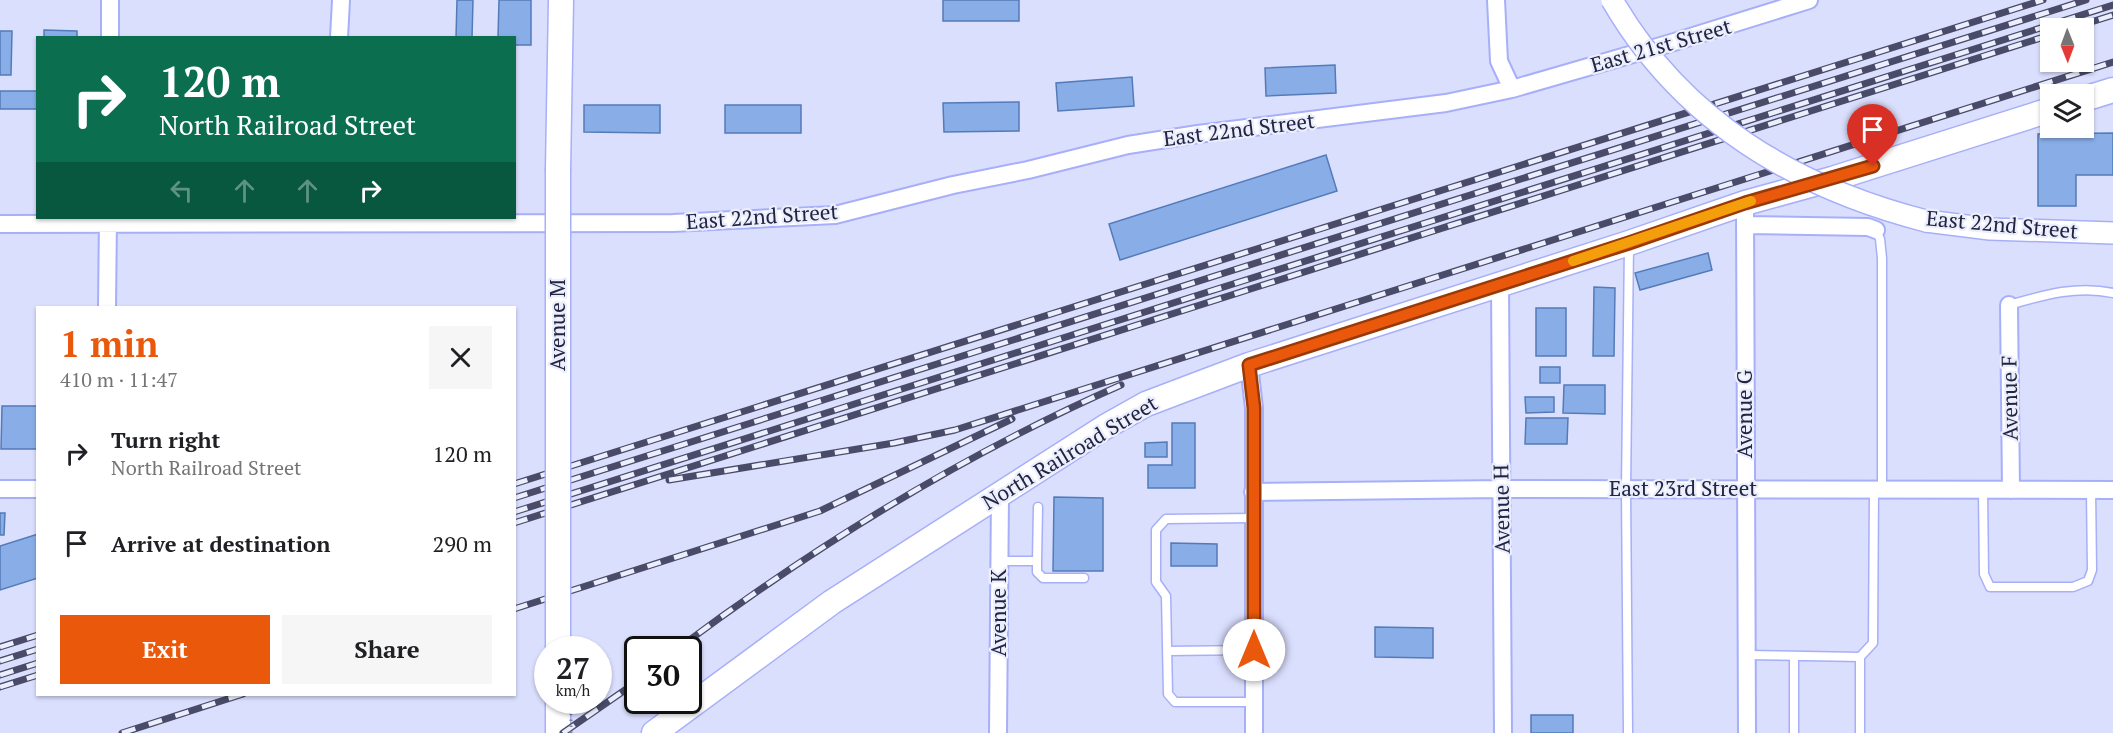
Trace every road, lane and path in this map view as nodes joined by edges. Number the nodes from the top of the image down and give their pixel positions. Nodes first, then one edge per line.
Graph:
1 (110, 0) edge
2 (342, 0) edge
3 (561, 0) edge
4 (1496, 0) edge
5 (1612, 0) edge
6 (1756, 0) edge
7 (1809, 0) edge
8 (1756, 18) junction
9 (110, 36) edge
10 (339, 36) edge
11 (1512, 89) junction
12 (2113, 90) edge
13 (2094, 96) edge
14 (2040, 113) edge
15 (1745, 214) junction
16 (327, 220) edge
17 (108, 221) edge
18 (0, 224) edge
19 (1876, 230) joint
20 (2113, 233) edge
21 (1629, 243) junction
22 (1500, 284) junction
23 (2113, 292) edge
24 (2009, 305) joint
25 (107, 306) edge
26 (1249, 365) junction
27 (0, 489) edge
28 (36, 489) edge
29 (1502, 489) junction
30 (1626, 489) junction
31 (1745, 489) junction
32 (1878, 490) junction
33 (1983, 490) junction
34 (2011, 490) junction
35 (2091, 490) junction
36 (2113, 490) edge
37 (1253, 492) junction
38 (1000, 493) junction
39 (1038, 507) dead end
40 (1253, 518) junction
41 (999, 561) junction
42 (1037, 561) junction
43 (1084, 578) dead end
44 (558, 636) edge
45 (1254, 650) junction
46 (1167, 651) junction
47 (1746, 655) junction
48 (1794, 657) junction
49 (1860, 657) junction
50 (1254, 702) junction
51 (558, 714) edge
52 (571, 714) edge
53 (558, 733) edge
54 (571, 733) edge
55 (654, 733) edge
56 (998, 733) edge
57 (1254, 733) edge
58 (1503, 733) edge
59 (1628, 733) edge
60 (1747, 733) edge
61 (1794, 733) edge
62 (1860, 733) edge

1 - 9 street
2 - 10 street
3 - 44 main road, Avenue M, bridge
4 - 11 street
5 - 20 street, East 22nd Street, bridge
6 - 8 street
7 - 8 street, East 21st Street
8 - 11 street, East 21st Street
11 - 16 street, East 22nd Street
12 - 13 main road
14 - 15 main road, North Railroad Street
15 - 19 street
15 - 21 main road, North Railroad Street
15 - 31 street, Avenue G
16 - 17 street, East 22nd Street
17 - 18 street, East 22nd Street
17 - 25 street
19 - 32 lane
21 - 22 main road, North Railroad Street
21 - 30 lane
22 - 26 main road, North Railroad Street
22 - 29 street, Avenue H
23 - 24 lane
24 - 34 street, Avenue F
26 - 37 street
26 - 38 main road, North Railroad Street
27 - 28 street
29 - 30 street, East 23rd Street
29 - 37 street, East 23rd Street
29 - 58 street, Avenue H
30 - 31 street, East 23rd Street
30 - 59 lane
31 - 32 street, East 23rd Street
31 - 47 street, Avenue G
32 - 33 street, East 23rd Street
32 - 49 lane
33 - 34 street, East 23rd Street
33 - 35 lane
34 - 35 street, East 23rd Street
35 - 36 street, East 23rd Street
37 - 40 street
38 - 41 street, Avenue K
38 - 55 main road, North Railroad Street
39 - 42 lane
40 - 45 street
40 - 46 lane
41 - 42 lane
41 - 56 street, Avenue K
42 - 43 lane
45 - 46 lane
45 - 50 street
46 - 50 lane
47 - 48 lane
47 - 60 street, Avenue G
48 - 49 lane
48 - 61 lane
49 - 62 lane
50 - 57 street
51 - 53 main road
52 - 54 path, bridge

